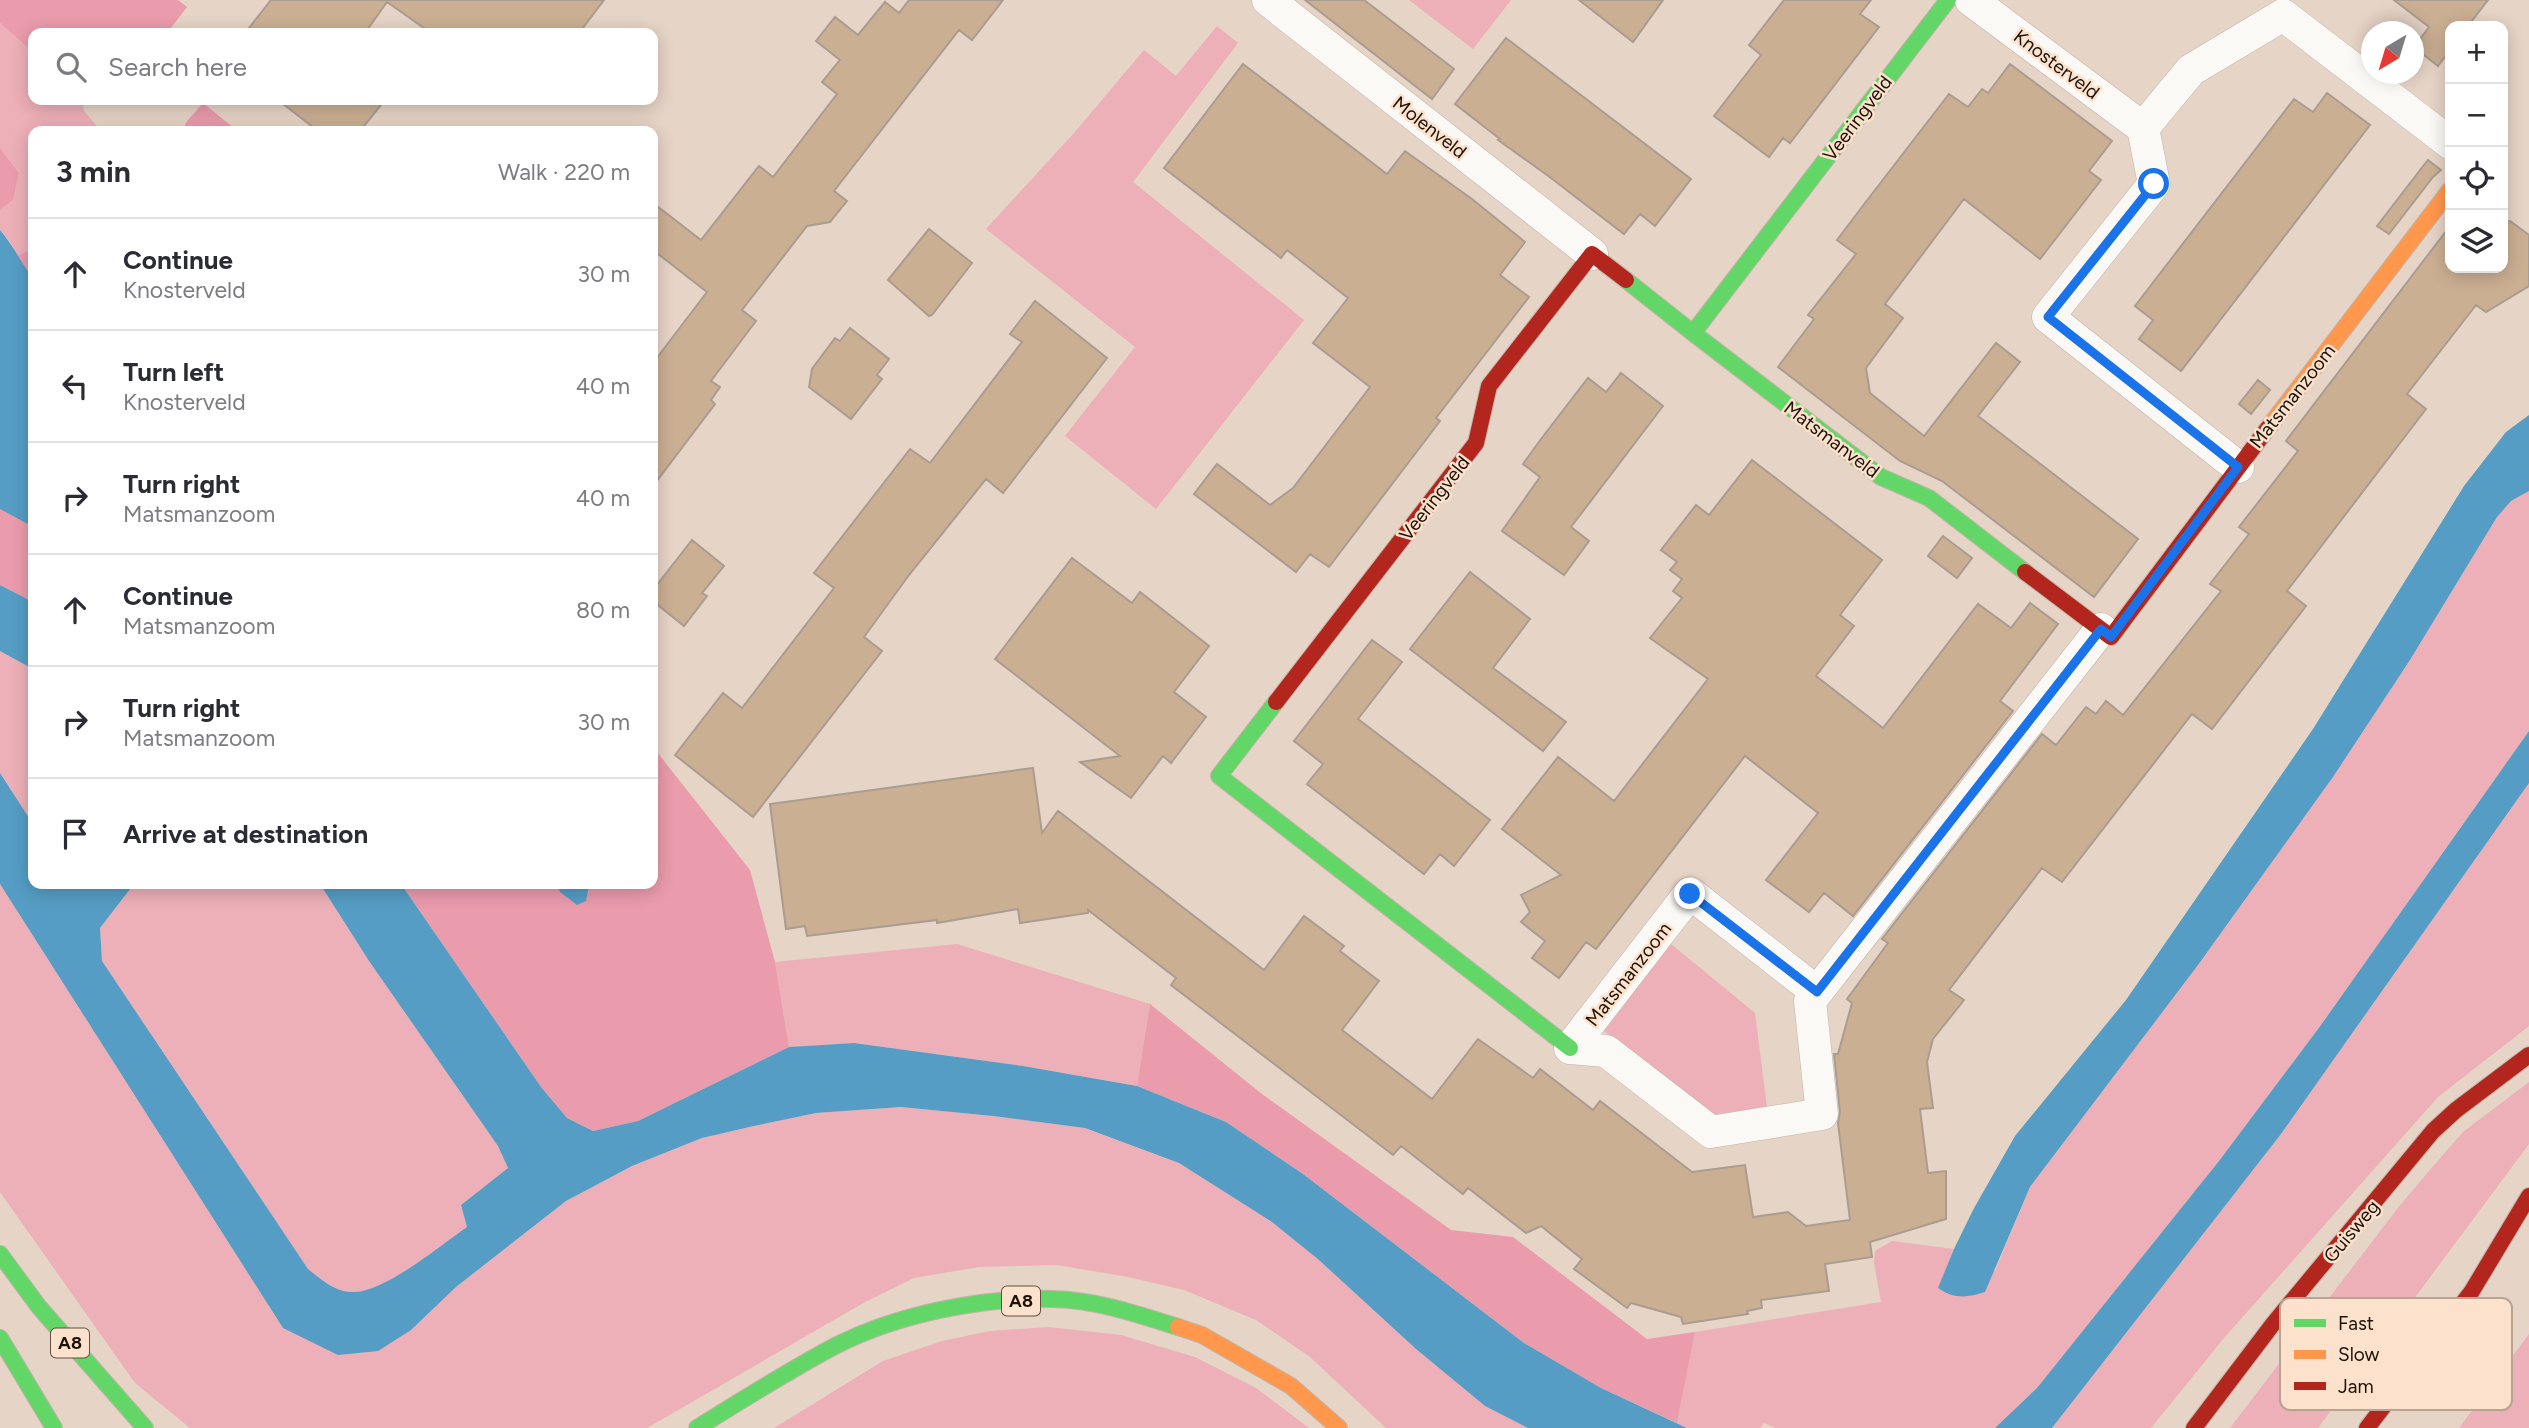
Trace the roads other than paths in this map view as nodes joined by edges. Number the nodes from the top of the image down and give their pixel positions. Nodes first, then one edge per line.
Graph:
1 (1268, 0) edge
2 (1951, 1) edge
3 (2143, 128) junction
4 (2445, 139) edge
5 (2445, 197) edge
6 (1592, 254) junction
7 (1693, 333) junction
8 (2238, 467) junction
9 (2106, 633) junction
10 (1817, 992) junction
11 (1570, 1048) junction
12 (2529, 1055) edge
13 (2529, 1196) edge
14 (0, 1254) edge
15 (2295, 1298) edge
16 (2467, 1298) edge
17 (2280, 1316) edge
18 (0, 1338) edge
19 (2381, 1410) edge
20 (54, 1428) edge
21 (145, 1428) edge
22 (697, 1428) edge
23 (1339, 1428) edge
24 (2194, 1428) edge
25 (2367, 1428) edge

1 - 6 street, Molenveld
2 - 3 street, Knosterveld
2 - 7 main road, Veeringveld
3 - 4 street
3 - 8 street
5 - 8 main road, Matsmanzoom
6 - 7 main road
6 - 11 main road, Veeringveld
7 - 9 main road, Matsmanveld
8 - 9 main road, Matsmanzoom
9 - 10 street, Matsmanzoom
10 - 11 street, Matsmanzoom
10 - 11 street
12 - 15 main road, Guisweg
13 - 16 main road
14 - 21 main road, A8
17 - 24 main road, Guisweg
18 - 20 main road
19 - 25 main road
22 - 23 main road, A8

